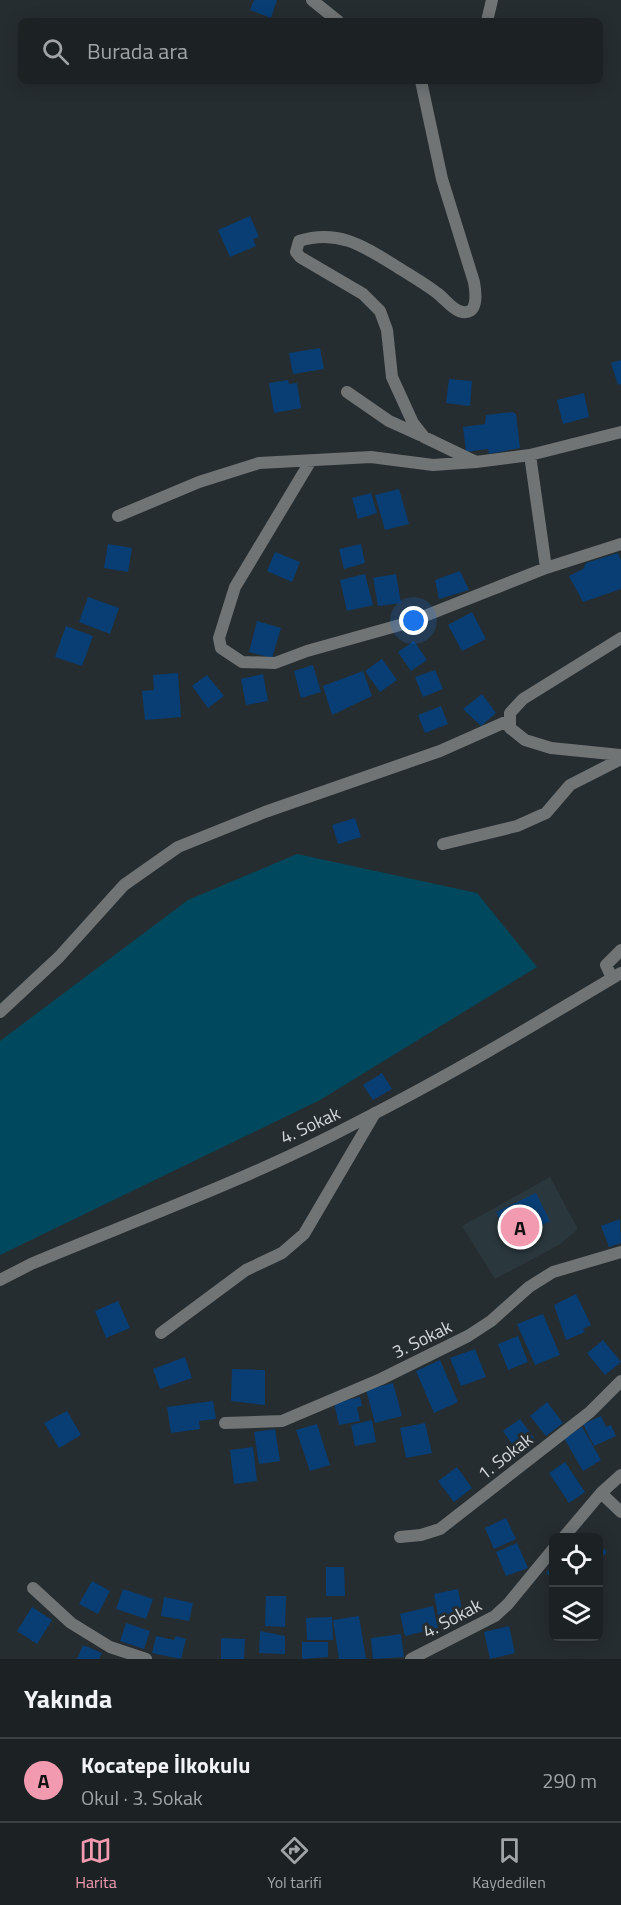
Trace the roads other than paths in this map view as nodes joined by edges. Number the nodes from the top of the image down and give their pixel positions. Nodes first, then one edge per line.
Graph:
1 (312, 0) edge
2 (492, 0) edge
3 (334, 18) edge
4 (488, 18) edge
5 (422, 84) edge
6 (347, 392) dead end
7 (621, 432) edge
8 (424, 437) junction
9 (530, 455) junction
10 (310, 462) junction
11 (476, 462) junction
12 (118, 516) dead end
13 (621, 544) edge
14 (546, 568) junction
15 (621, 638) edge
16 (510, 720) junction
17 (621, 757) edge
18 (443, 844) dead end
19 (621, 950) edge
20 (617, 975) edge
21 (0, 1012) edge
22 (375, 1113) junction
23 (621, 1252) edge
24 (0, 1280) edge
25 (160, 1333) dead end
26 (621, 1381) edge
27 (225, 1423) dead end
28 (621, 1475) edge
29 (601, 1493) junction
30 (621, 1512) edge
31 (567, 1533) edge
32 (400, 1537) dead end
33 (549, 1554) edge
34 (33, 1588) dead end
35 (146, 1659) edge
36 (411, 1659) edge

1 - 3 street
2 - 4 street
5 - 8 street
6 - 8 street
7 - 9 street
8 - 11 street
9 - 11 street
9 - 14 street
10 - 11 street
10 - 12 street
10 - 14 street
13 - 14 street
15 - 16 street
16 - 17 street
16 - 21 street
17 - 18 street
19 - 20 street
20 - 22 street, 4. Sokak
22 - 24 street, 4. Sokak
22 - 25 street
23 - 27 street, 3. Sokak
26 - 32 street, 1. Sokak
28 - 29 street
29 - 30 street
29 - 31 street
33 - 36 street, 4. Sokak
34 - 35 street

